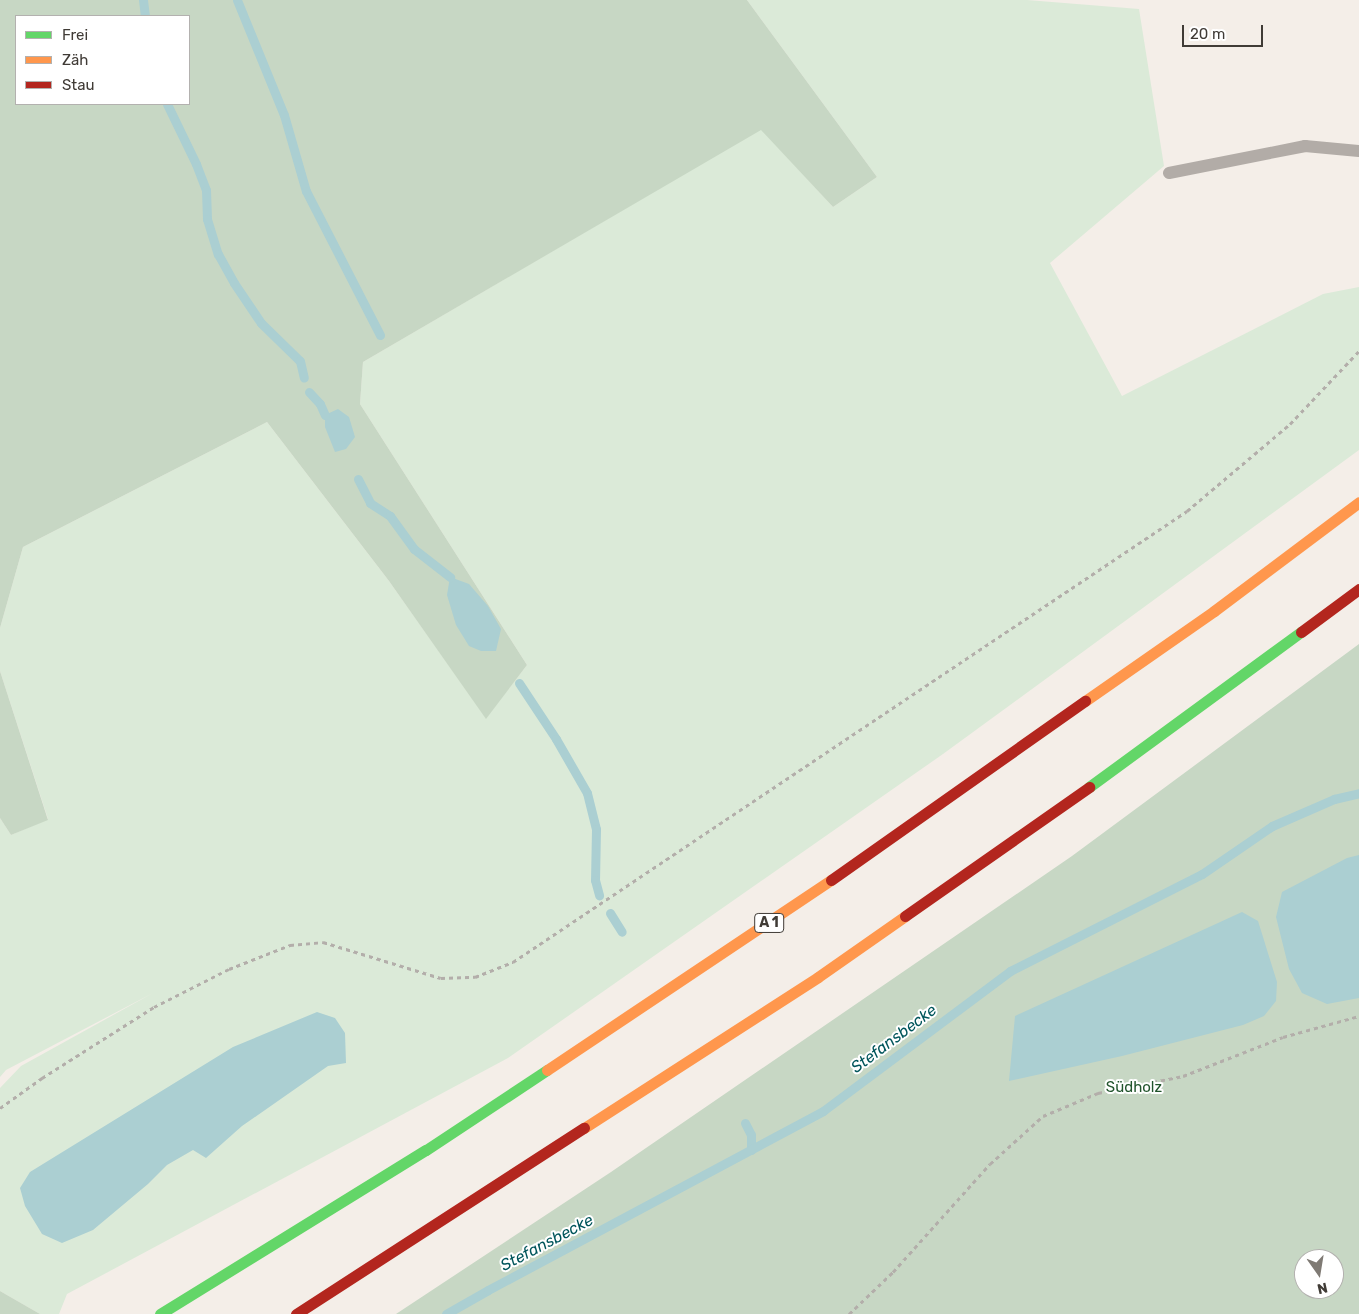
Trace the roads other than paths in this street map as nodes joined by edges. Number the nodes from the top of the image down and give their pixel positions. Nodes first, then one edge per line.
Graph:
1 (1359, 151) edge
2 (1169, 173) dead end
3 (1359, 502) edge
4 (1359, 589) edge
5 (160, 1314) edge
6 (296, 1314) edge

1 - 2 lane
3 - 5 highway, A 1
4 - 6 highway

